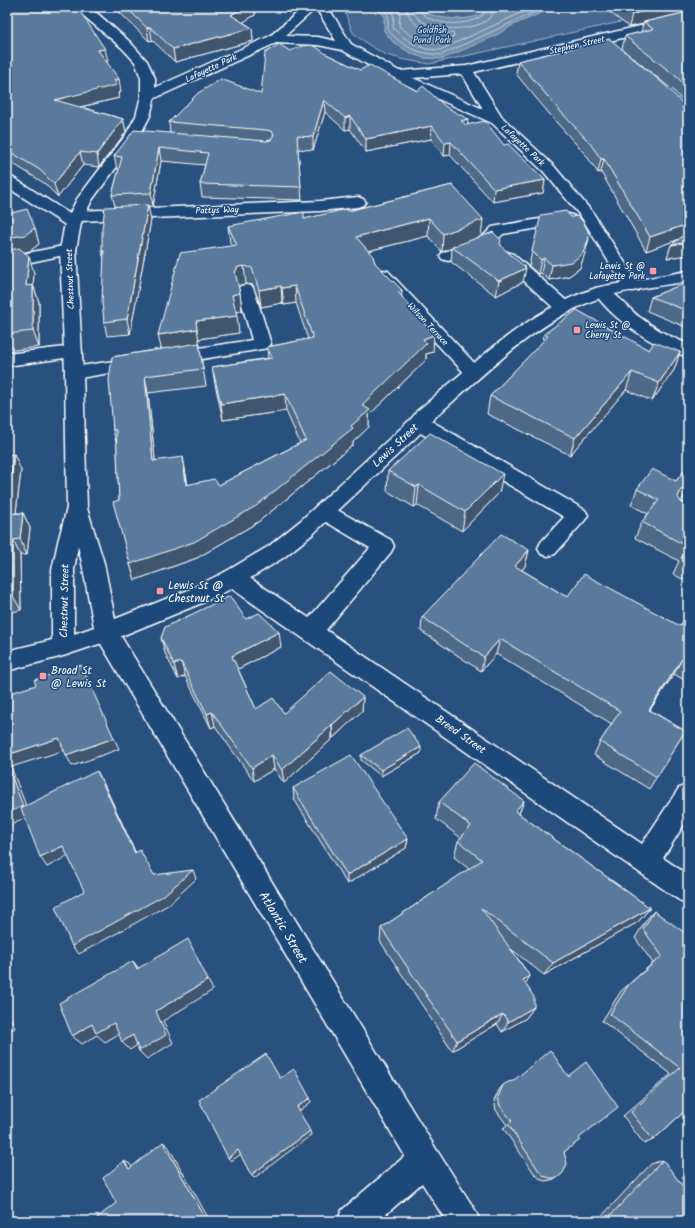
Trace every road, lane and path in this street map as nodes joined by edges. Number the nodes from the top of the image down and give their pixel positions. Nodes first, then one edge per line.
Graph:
1 (79, 7) edge
2 (311, 7) edge
3 (322, 7) edge
4 (688, 19) edge
5 (274, 38) junction
6 (602, 40) junction
7 (346, 47) junction
8 (614, 50) edge
9 (466, 70) junction
10 (396, 75) junction
11 (148, 96) junction
12 (497, 120) junction
13 (132, 137) junction
14 (148, 138) edge
15 (7, 180) edge
16 (358, 202) dead end
17 (588, 216) junction
18 (75, 220) junction
19 (68, 250) junction
20 (448, 256) dead end
21 (507, 257) edge
22 (7, 262) edge
23 (382, 275) edge
24 (688, 276) edge
25 (632, 286) junction
26 (246, 290) dead end
27 (602, 292) junction
28 (564, 308) junction
29 (688, 351) edge
30 (73, 352) junction
31 (7, 360) edge
32 (74, 373) junction
33 (474, 373) junction
34 (419, 423) junction
35 (77, 508) junction
36 (324, 511) junction
37 (548, 548) dead end
38 (233, 578) junction
39 (311, 631) junction
40 (106, 632) junction
41 (63, 647) junction
42 (7, 661) edge
43 (688, 796) edge
44 (646, 862) junction
45 (688, 891) edge
46 (425, 1160) junction
47 (353, 1221) edge
48 (464, 1221) edge

1 - 11 street, Chestnut Street
2 - 5 street, Lafayette Park
3 - 7 street, Lafayette Park
4 - 6 street, Stephen Street
5 - 7 street, Lafayette Park
5 - 11 street, Lafayette Park
6 - 8 street
6 - 9 street, Stephen Street
7 - 10 street, Lafayette Park
9 - 10 street, Stephen Street
9 - 12 street
10 - 12 street, Lafayette Park
11 - 13 street, Chestnut Street
12 - 17 street, Lafayette Park
13 - 14 street
13 - 18 street, Chestnut Street
15 - 18 street
16 - 18 street, Pattys Way
17 - 20 street
17 - 25 street, Lafayette Park
18 - 19 street, Chestnut Street
19 - 22 street
19 - 30 street, Chestnut Street
21 - 28 street
23 - 33 street, Wilson Terrace
24 - 25 street, Lewis Street
25 - 27 street, Lewis Street
26 - 32 street
27 - 28 street, Lewis Street
27 - 29 street
28 - 33 street, Lewis Street
30 - 31 street
30 - 32 street, Chestnut Street
32 - 35 street, Chestnut Street
33 - 34 street, Lewis Street
34 - 36 street, Lewis Street
34 - 37 street
35 - 40 street, Chestnut Street
35 - 41 street, Chestnut Street
36 - 38 street, Lewis Street
36 - 39 street
38 - 39 street, Breed Street
38 - 40 street, Lewis Street
39 - 44 street, Breed Street
40 - 41 street, Lewis Street
40 - 46 street, Atlantic Street
41 - 42 street, Lewis Street
43 - 44 street
44 - 45 street, Breed Street
46 - 47 street
46 - 48 street, Atlantic Street

